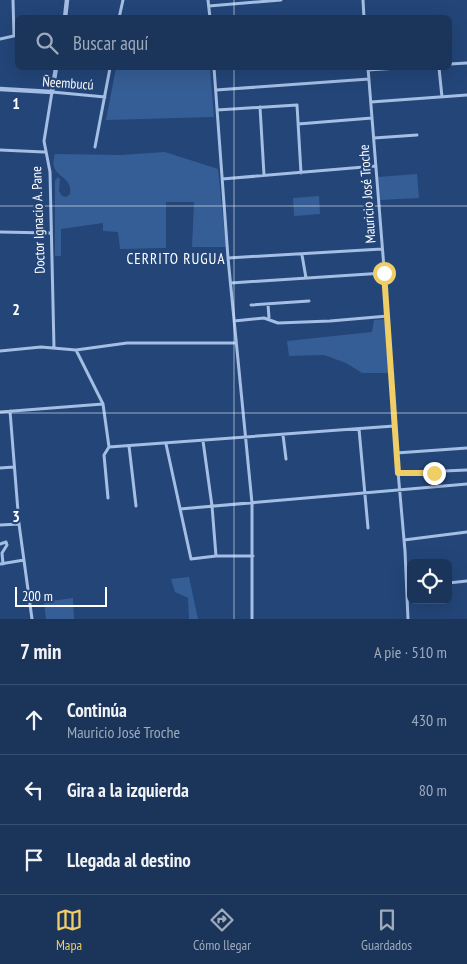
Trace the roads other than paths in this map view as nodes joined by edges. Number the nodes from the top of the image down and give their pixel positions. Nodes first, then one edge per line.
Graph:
1 (13, 0) edge
2 (67, 0) edge
3 (122, 0) edge
4 (208, 0) edge
5 (281, 0) edge
6 (363, 0) edge
7 (209, 6) junction
8 (65, 15) edge
9 (120, 15) edge
10 (210, 15) edge
11 (364, 15) edge
12 (15, 23) edge
13 (15, 35) edge
14 (0, 39) edge
15 (467, 63) edge
16 (452, 64) edge
17 (56, 70) edge
18 (110, 70) edge
19 (214, 70) edge
20 (368, 70) edge
21 (439, 70) edge
22 (369, 79) junction
23 (0, 89) edge
24 (216, 90) junction
25 (52, 92) junction
26 (467, 95) edge
27 (105, 96) junction
28 (442, 97) junction
29 (371, 102) junction
30 (260, 107) junction
31 (217, 110) junction
32 (372, 118) junction
33 (298, 124) junction
34 (417, 135) dead end
35 (374, 138) junction
36 (94, 146) dead end
37 (0, 150) edge
38 (44, 152) junction
39 (376, 166) junction
40 (301, 173) junction
41 (264, 175) junction
42 (222, 179) junction
43 (0, 232) edge
44 (50, 233) junction
45 (382, 249) junction
46 (302, 255) junction
47 (228, 258) junction
48 (384, 273) junction
49 (306, 278) junction
50 (231, 283) junction
51 (308, 301) dead end
52 (268, 304) junction
53 (251, 305) dead end
54 (388, 316) junction
55 (269, 318) junction
56 (234, 321) junction
57 (236, 343) junction
58 (54, 348) junction
59 (76, 350) junction
60 (0, 351) edge
61 (102, 404) junction
62 (10, 411) junction
63 (0, 412) edge
64 (394, 426) junction
65 (359, 429) junction
66 (283, 435) junction
67 (245, 438) junction
68 (203, 441) junction
69 (166, 444) junction
70 (129, 446) junction
71 (109, 447) junction
72 (467, 448) edge
73 (396, 453) junction
74 (286, 459) dead end
75 (14, 467) junction
76 (0, 468) edge
77 (467, 470) edge
78 (398, 473) junction
79 (467, 484) edge
80 (400, 489) junction
81 (365, 492) junction
82 (108, 498) dead end
83 (252, 502) junction
84 (136, 506) dead end
85 (212, 506) junction
86 (180, 509) junction
87 (19, 524) junction
88 (0, 525) edge
89 (368, 528) dead end
90 (467, 532) edge
91 (404, 540) junction
92 (0, 544) edge
93 (216, 556) junction
94 (253, 556) junction
95 (24, 560) junction
96 (2, 564) edge
97 (407, 568) edge
98 (467, 581) edge
99 (452, 583) edge
100 (408, 604) edge
101 (32, 619) edge
102 (252, 619) edge
103 (408, 619) edge

1 - 12 street
2 - 8 street
3 - 9 street
4 - 7 street
5 - 7 street
6 - 11 street
7 - 10 street
13 - 14 street
15 - 16 street
17 - 25 street
18 - 27 street
19 - 24 street
20 - 22 street, Mauricio José Troche
21 - 28 street
22 - 24 street
22 - 29 street, Mauricio José Troche
23 - 25 street, Ñeembucú
24 - 31 street
25 - 27 street, Ñeembucú
25 - 38 street, Doctor Ignacio A. Pane
26 - 28 street
27 - 36 street
28 - 29 street
29 - 32 street, Mauricio José Troche
30 - 31 street
30 - 33 street
30 - 41 street
31 - 42 street
32 - 33 street
32 - 35 street, Mauricio José Troche
33 - 40 street
34 - 35 street
35 - 39 street, Mauricio José Troche
37 - 38 street
38 - 44 street, Doctor Ignacio A. Pane
39 - 40 street
39 - 45 street, Mauricio José Troche
40 - 41 street
41 - 42 street
42 - 47 street
43 - 44 street
44 - 58 street, Doctor Ignacio A. Pane
45 - 46 street
45 - 48 street, Mauricio José Troche
46 - 47 street
46 - 49 street
47 - 50 street
48 - 49 street
48 - 54 street, Mauricio José Troche
49 - 50 street
50 - 56 street
51 - 52 street
52 - 53 street
52 - 55 street
54 - 55 street
54 - 64 street, Mauricio José Troche
55 - 56 street
56 - 57 street
57 - 59 street
57 - 67 street
58 - 59 street
58 - 60 street
59 - 61 street
61 - 62 street
61 - 71 street
62 - 63 street
62 - 75 street
64 - 65 street
64 - 73 street, Mauricio José Troche
65 - 66 street
65 - 81 street
66 - 67 street
66 - 74 street
67 - 68 street
67 - 83 street
68 - 69 street
68 - 85 street
69 - 70 street
69 - 86 street
70 - 71 street
70 - 84 street
71 - 82 street
72 - 73 street
73 - 78 street, Mauricio José Troche
75 - 76 street
75 - 87 street
77 - 78 street
78 - 80 street, Mauricio José Troche
79 - 80 street
80 - 81 street
80 - 91 street, Mauricio José Troche
81 - 83 street
81 - 89 street
83 - 85 street
83 - 94 street
85 - 86 street
85 - 93 street
86 - 93 street
87 - 88 street
87 - 95 street
90 - 91 street
91 - 97 street, Mauricio José Troche
92 - 96 street
93 - 94 street
94 - 102 street
95 - 96 street
95 - 101 street
98 - 99 street
100 - 103 street, Mauricio José Troche

